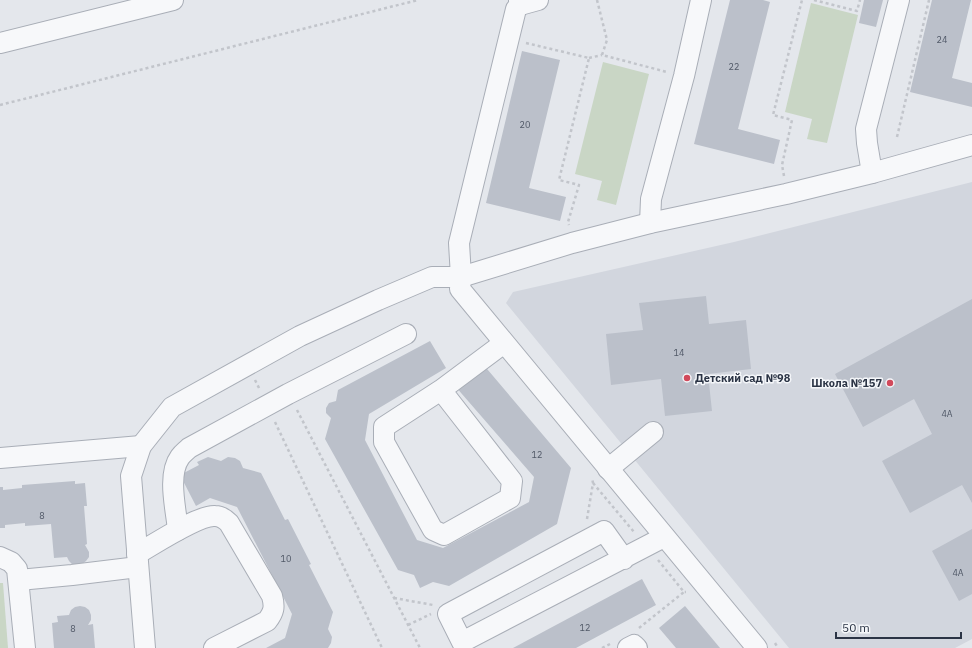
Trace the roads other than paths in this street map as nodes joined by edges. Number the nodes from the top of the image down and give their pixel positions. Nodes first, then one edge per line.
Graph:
1 (173, 0) edge
2 (701, 0) edge
3 (899, 0) edge
4 (526, 2) edge
5 (0, 43) edge
6 (972, 145) edge
7 (872, 173) junction
8 (650, 223) junction
9 (461, 277) junction
10 (406, 334) dead end
11 (504, 343) junction
12 (441, 390) junction
13 (653, 432) dead end
14 (142, 446) junction
15 (0, 458) edge
16 (600, 472) junction
17 (178, 530) junction
18 (664, 537) junction
19 (0, 557) edge
20 (624, 559) junction
21 (138, 561) junction
22 (19, 580) junction
23 (637, 639) edge
24 (765, 645) edge
25 (25, 648) edge
26 (145, 648) edge
27 (214, 648) edge
28 (628, 648) edge

1 - 5 street
2 - 8 street
3 - 7 street
4 - 9 street
6 - 7 street
7 - 8 street
8 - 9 street
9 - 11 street
9 - 14 street
10 - 17 street
11 - 12 street
11 - 16 street
12 - 12 street
13 - 16 street
14 - 15 street
14 - 21 street
16 - 18 street
17 - 21 street
17 - 27 street
18 - 20 street
18 - 24 street
19 - 22 street
20 - 20 street
21 - 22 street
21 - 26 street
22 - 25 street
23 - 28 street

